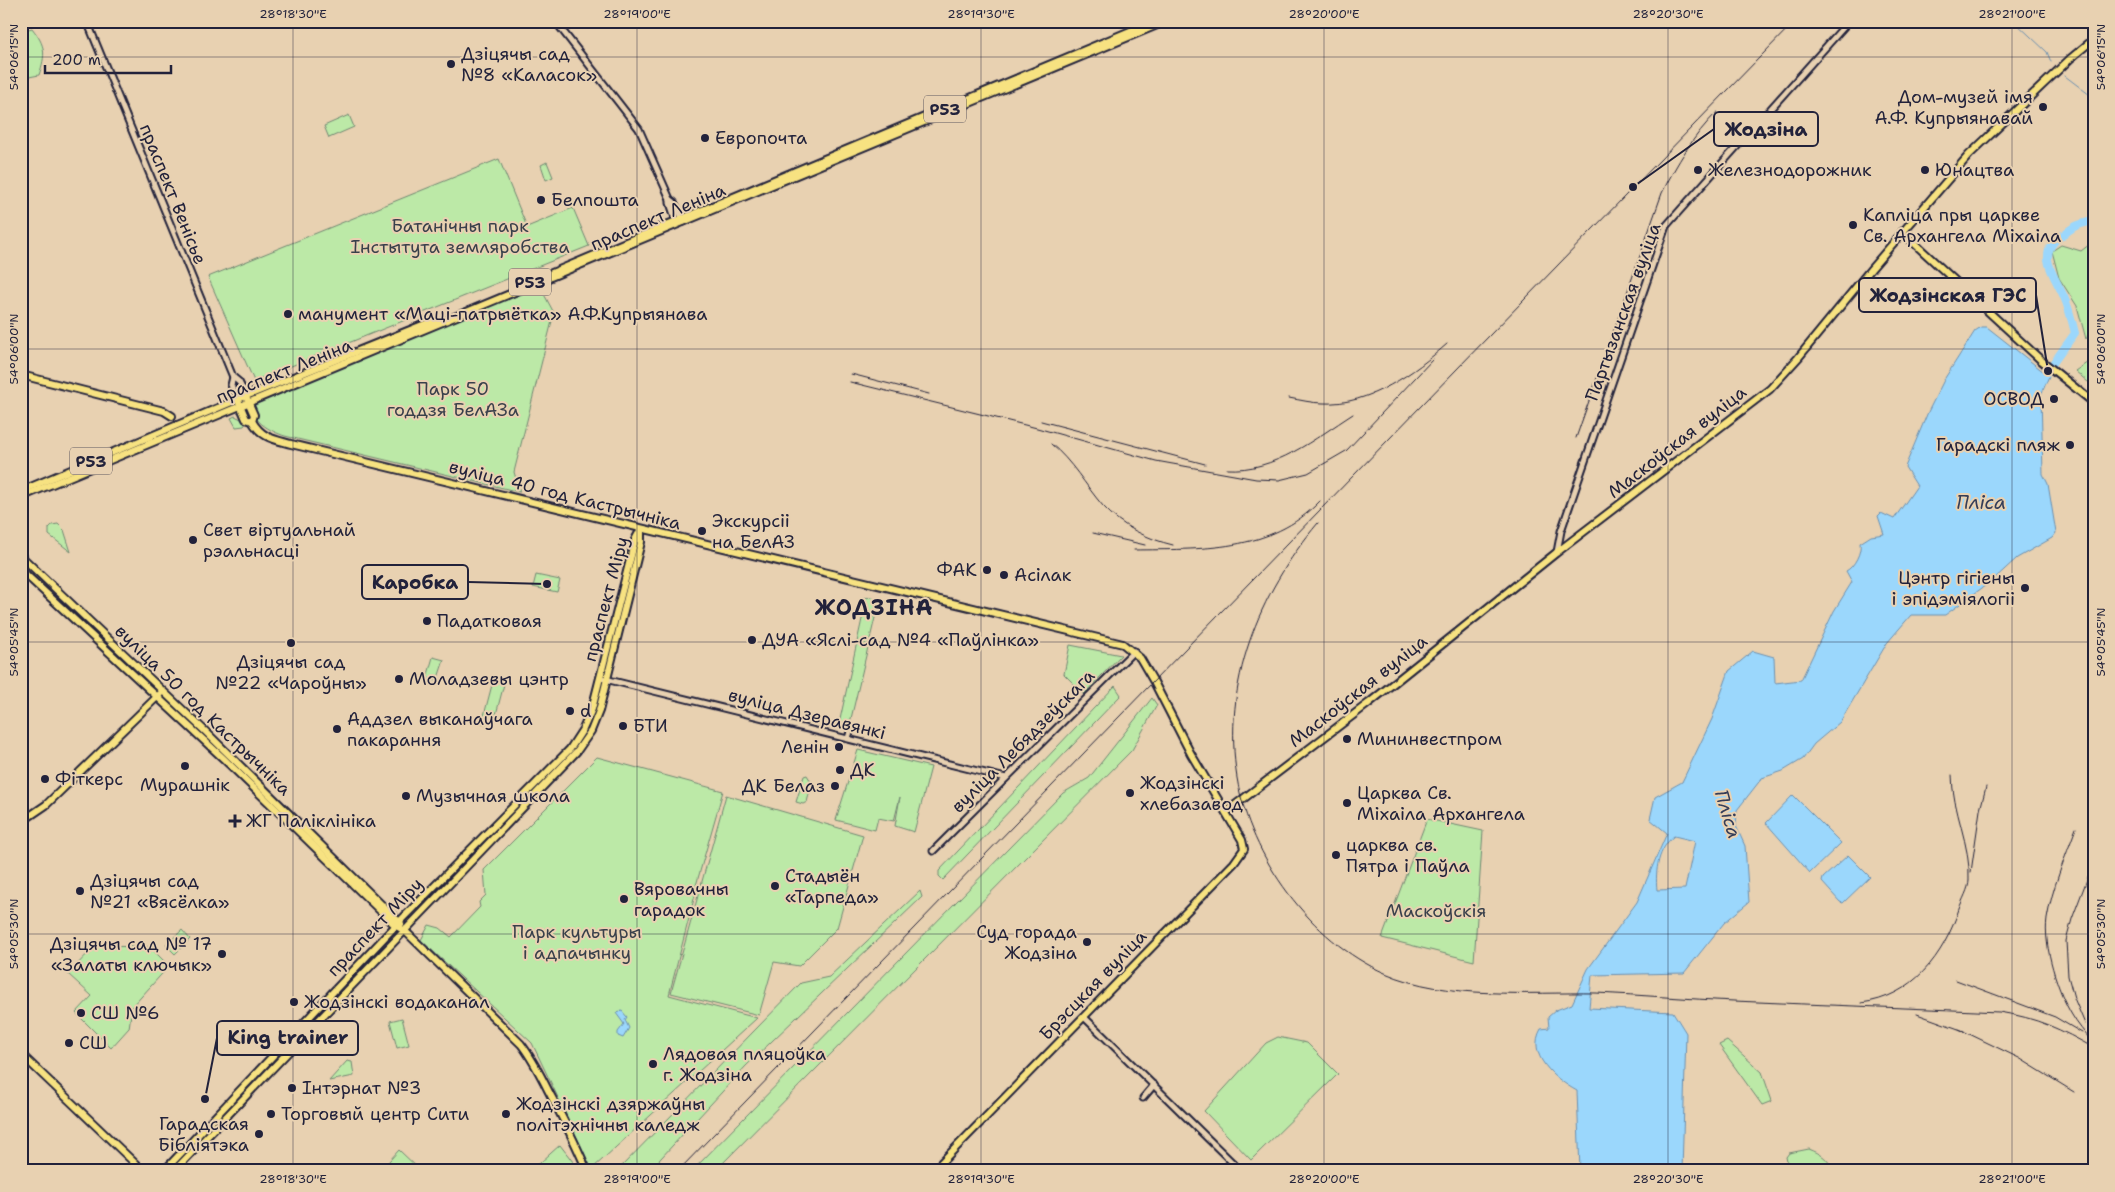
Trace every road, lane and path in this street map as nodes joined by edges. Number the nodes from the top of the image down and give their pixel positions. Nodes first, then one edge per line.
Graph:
1 (87, 21) edge
2 (555, 21) edge
3 (1154, 21) edge
4 (1168, 21) edge
5 (1849, 21) edge
6 (2087, 21) edge
7 (2094, 29) edge
8 (2094, 39) edge
9 (680, 221) junction
10 (1902, 232) junction
11 (21, 375) edge
12 (233, 377) junction
13 (243, 390) joint
14 (249, 397) junction
15 (239, 403) junction
16 (2094, 403) edge
17 (172, 416) dead end
18 (252, 421) junction
19 (21, 491) edge
20 (21, 497) edge
21 (641, 529) junction
22 (1556, 553) junction
23 (21, 556) edge
24 (21, 570) edge
25 (1134, 651) junction
26 (604, 679) junction
27 (163, 691) junction
28 (158, 696) junction
29 (850, 729) dead end
30 (848, 738) junction
31 (1006, 778) junction
32 (1226, 812) junction
33 (21, 822) edge
34 (490, 836) junction
35 (933, 852) dead end
36 (398, 923) junction
37 (404, 930) junction
38 (1084, 1017) junction
39 (304, 1030) junction
40 (21, 1054) edge
41 (1154, 1086) junction
42 (1143, 1098) dead end
43 (230, 1107) junction
44 (143, 1171) edge
45 (164, 1171) edge
46 (174, 1171) edge
47 (587, 1171) edge
48 (933, 1171) edge
49 (1242, 1171) edge

1 - 12 street, праспект Венісье
2 - 9 street
3 - 9 main road, праспект Леніна / Р53
4 - 9 main road, праспект Леніна / Р53
5 - 22 street, Партызанская вуліца
6 - 7 main road
8 - 10 main road, Маскоўская вуліца
9 - 14 main road, праспект Леніна / Р53
10 - 16 main road
10 - 22 main road, Маскоўская вуліца
11 - 17 main road
12 - 13 street, праспект Венісье
12 - 15 street, праспект Венісье
13 - 14 main road
14 - 15 main road, праспект Леніна / Р53
14 - 18 main road
15 - 18 main road, вуліца 40 год Кастрычніка
15 - 19 main road, праспект Леніна / Р53
15 - 20 main road, праспект Леніна / Р53
18 - 21 main road, вуліца 40 год Кастрычніка
21 - 25 main road, вуліца 40 год Кастрычніка
21 - 26 main road, праспект Міру
22 - 32 main road, Маскоўская вуліца
23 - 27 main road, вуліца 50 год Кастрычніка
24 - 28 main road, вуліца 50 год Кастрычніка
25 - 31 street, вуліца Лебядзеўскага
25 - 32 main road
26 - 30 street, вуліца Дзеравянкі
26 - 34 main road, праспект Міру
27 - 28 main road
27 - 36 main road, вуліца 50 год Кастрычніка
28 - 33 main road
28 - 36 main road, вуліца 50 год Кастрычніка
29 - 30 street
30 - 31 street, вуліца Дзеравянкі
31 - 35 street, вуліца Лебядзеўскага
32 - 38 main road, Брэсцкая вуліца
34 - 36 main road, праспект Міру
34 - 37 main road, праспект Міру
36 - 37 main road, вуліца 50 год Кастрычніка
36 - 39 main road, праспект Міру
37 - 39 main road, праспект Міру
37 - 47 main road, вуліца 50 год Кастрычніка
38 - 41 street
38 - 48 main road, Брэсцкая вуліца
39 - 43 main road, праспект Міру
40 - 44 main road
41 - 42 street
41 - 49 street
43 - 45 main road, праспект Міру
43 - 46 main road, праспект Міру

